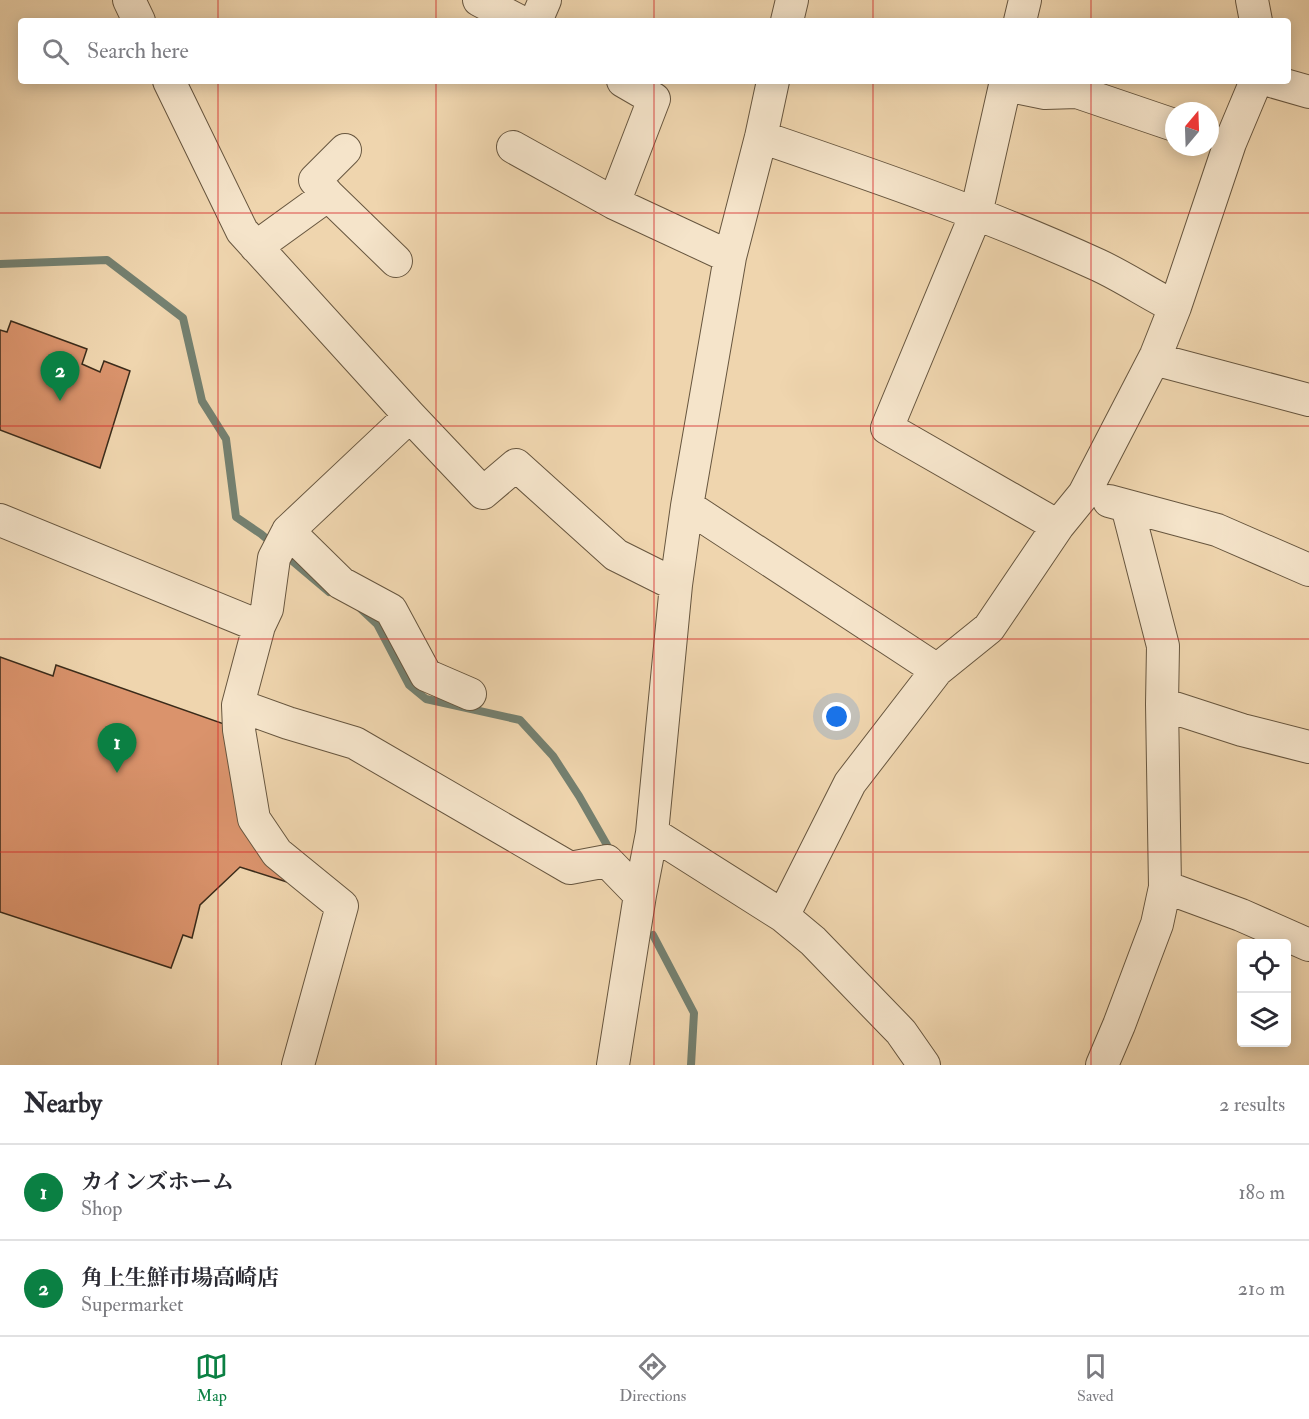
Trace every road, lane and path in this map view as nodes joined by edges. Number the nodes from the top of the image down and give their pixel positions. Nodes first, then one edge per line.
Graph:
1 (129, 0) edge
2 (479, 0) edge
3 (545, 0) edge
4 (792, 0) edge
5 (1025, 0) edge
6 (1252, 0) edge
7 (138, 18) edge
8 (513, 18) edge
9 (537, 18) edge
10 (788, 18) edge
11 (1021, 18) edge
12 (1255, 18) edge
13 (170, 84) edge
14 (628, 84) edge
15 (772, 84) edge
16 (1005, 84) edge
17 (1009, 84) edge
18 (1254, 84) edge
19 (1281, 84) edge
20 (1309, 92) edge
21 (1165, 122) edge
22 (761, 137) junction
23 (1220, 140) edge
24 (513, 147) dead end
25 (345, 150) dead end
26 (328, 195) junction
27 (614, 202) junction
28 (976, 214) junction
29 (256, 247) junction
30 (730, 257) junction
31 (396, 261) dead end
32 (1174, 307) junction
33 (1154, 359) junction
34 (1309, 400) edge
35 (410, 416) junction
36 (1084, 494) junction
37 (687, 506) junction
38 (1127, 506) junction
39 (0, 520) edge
40 (1058, 526) junction
41 (288, 531) junction
42 (1309, 570) edge
43 (676, 585) junction
44 (259, 626) junction
45 (937, 670) junction
46 (470, 694) dead end
47 (1162, 704) junction
48 (238, 705) junction
49 (1309, 747) edge
50 (652, 833) junction
51 (1165, 887) junction
52 (640, 895) junction
53 (783, 916) junction
54 (1309, 945) edge
55 (298, 1065) edge
56 (613, 1065) edge
57 (924, 1065) edge
58 (1102, 1065) edge

1 - 7 street
2 - 8 street
3 - 9 street
4 - 10 street
5 - 11 street
6 - 12 street
13 - 29 street
14 - 27 street
15 - 22 street
16 - 28 street
17 - 21 street
18 - 23 street
19 - 20 street
22 - 28 street
22 - 30 street
23 - 32 street
24 - 27 street
25 - 26 street
26 - 29 street
26 - 31 street
27 - 30 street
28 - 32 street
28 - 40 street
29 - 35 street
30 - 37 street
32 - 33 street
33 - 34 street
33 - 36 street
35 - 41 street
35 - 43 street
36 - 38 street
36 - 40 street
37 - 43 street
37 - 45 street
38 - 42 street
38 - 47 street
39 - 44 street
40 - 45 street
41 - 44 street
41 - 46 street
43 - 50 street
44 - 48 street
45 - 53 street
47 - 49 street
47 - 51 street
48 - 52 street
48 - 55 street
50 - 52 street
50 - 53 street
51 - 54 street
51 - 58 street
52 - 56 street
53 - 57 street

